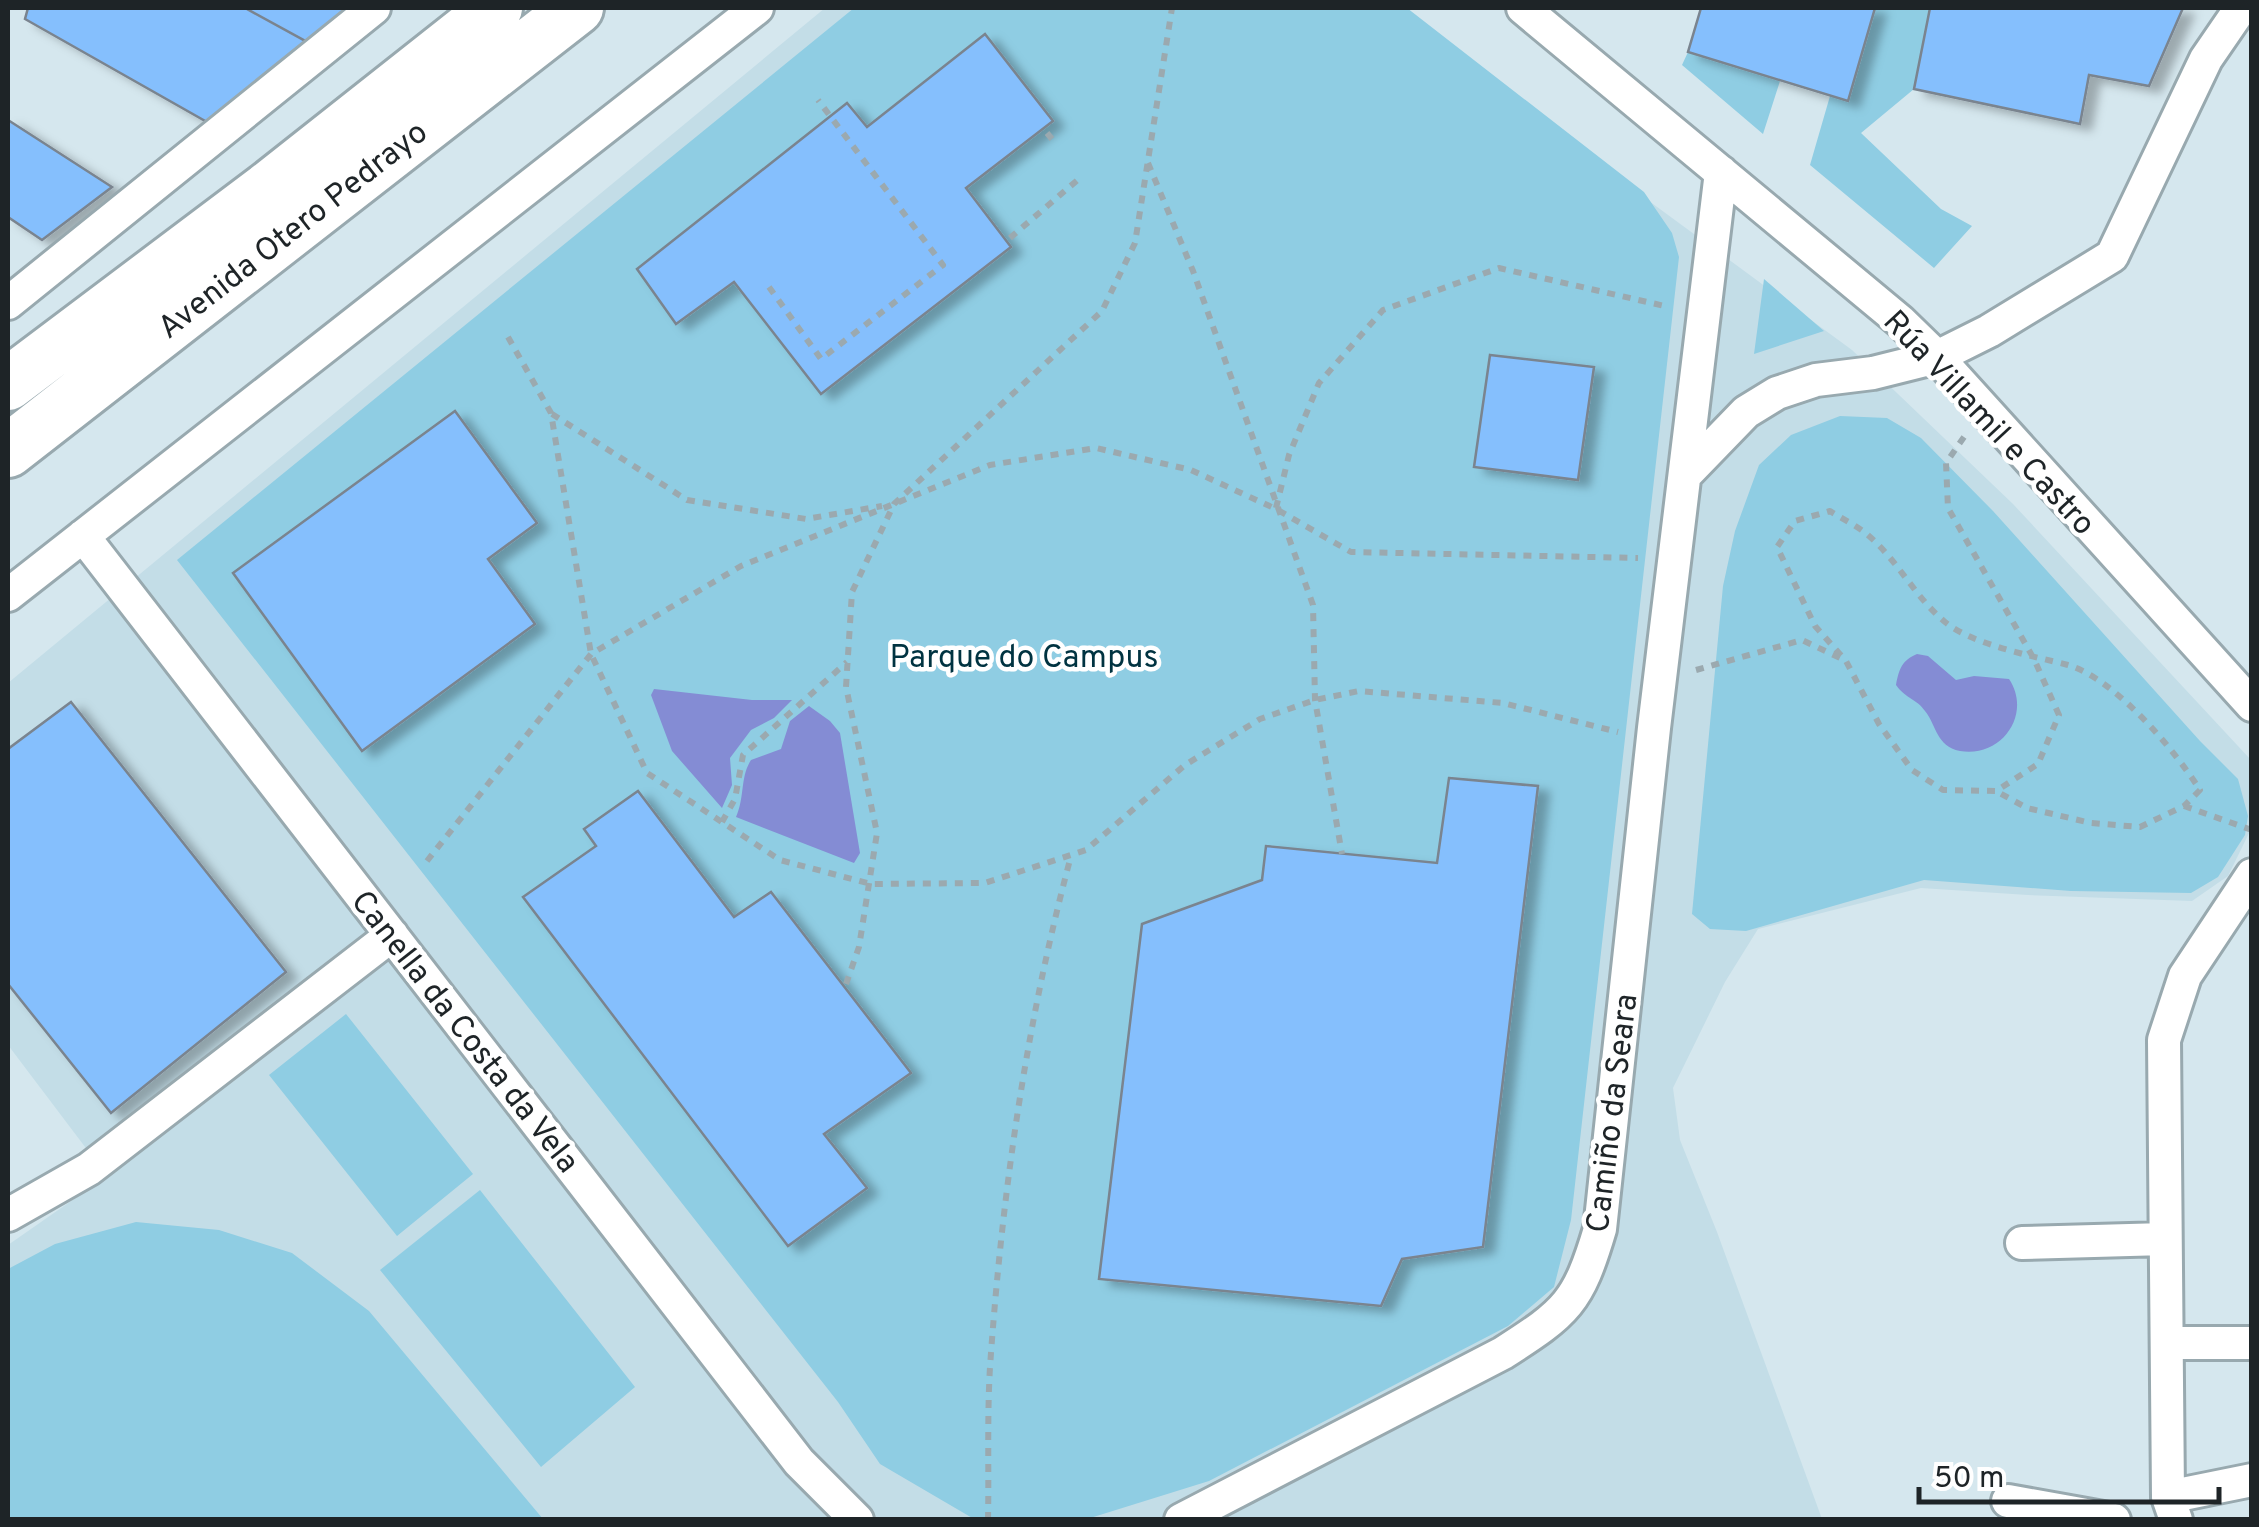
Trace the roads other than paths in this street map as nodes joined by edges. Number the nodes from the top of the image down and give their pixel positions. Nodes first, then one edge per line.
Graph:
1 (374, 8) edge
2 (496, 8) edge
3 (577, 8) edge
4 (757, 8) edge
5 (1523, 8) edge
6 (2241, 8) edge
7 (1721, 172) junction
8 (8, 304) edge
9 (1937, 357) junction
10 (8, 384) edge
11 (8, 451) edge
12 (1685, 475) junction
13 (83, 536) junction
14 (8, 595) edge
15 (2252, 705) edge
16 (2252, 875) edge
17 (392, 935) junction
18 (8, 1215) edge
19 (2165, 1240) junction
20 (2022, 1243) dead end
21 (2169, 1343) junction
22 (2252, 1343) edge
23 (2252, 1480) edge
24 (2008, 1501) dead end
25 (2172, 1508) edge
26 (858, 1520) edge
27 (1181, 1520) edge
28 (2114, 1520) edge

1 - 8 street
2 - 10 main road, Avenida Otero Pedrayo
3 - 11 main road, Avenida Otero Pedrayo
4 - 13 street
5 - 7 street, Rúa Villamil e Castro
6 - 9 street
7 - 9 street, Rúa Villamil e Castro
7 - 12 street, Camiño da Seara
9 - 12 street
9 - 15 street, Rúa Villamil e Castro
12 - 27 street, Camiño da Seara
13 - 14 street
13 - 17 street, Canella da Costa da Vela
16 - 19 street
17 - 18 street
17 - 26 street, Canella da Costa da Vela
19 - 20 street
19 - 21 street
21 - 22 street
21 - 25 street
23 - 25 street
24 - 28 street

